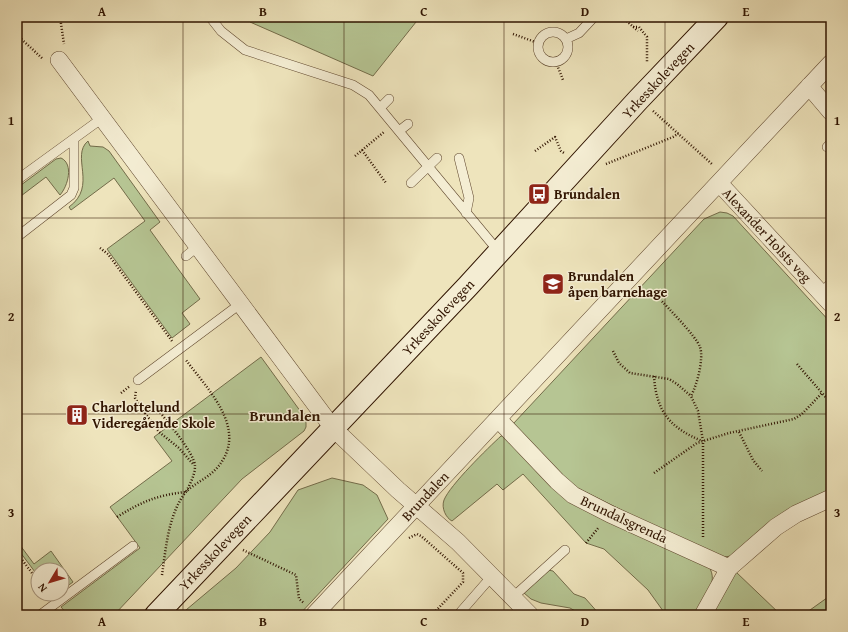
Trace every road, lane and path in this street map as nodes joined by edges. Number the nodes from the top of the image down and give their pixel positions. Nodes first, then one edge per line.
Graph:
1 (60, 17) edge
2 (210, 17) edge
3 (594, 17) edge
4 (622, 17) edge
5 (717, 17) edge
6 (633, 27) junction
7 (638, 31) dead end
8 (513, 34) dead end
9 (566, 39) junction
10 (538, 43) junction
11 (59, 60) joint
12 (556, 62) junction
13 (831, 62) edge
14 (647, 70) dead end
15 (563, 80) dead end
16 (809, 86) junction
17 (389, 99) dead end
18 (380, 108) junction
19 (650, 108) dead end
20 (831, 112) edge
21 (101, 119) junction
22 (408, 124) dead end
23 (396, 127) junction
24 (679, 133) junction
25 (74, 140) junction
26 (362, 150) junction
27 (355, 156) dead end
28 (437, 158) dead end
29 (459, 158) dead end
30 (427, 166) junction
31 (599, 168) dead end
32 (17, 180) edge
33 (722, 180) junction
34 (386, 183) dead end
35 (411, 183) dead end
36 (466, 213) junction
37 (17, 237) edge
38 (100, 248) dead end
39 (499, 252) junction
40 (828, 293) edge
41 (658, 297) dead end
42 (240, 304) junction
43 (179, 350) junction
44 (613, 350) dead end
45 (797, 364) dead end
46 (654, 376) junction
47 (138, 380) joint
48 (822, 393) junction
49 (691, 396) junction
50 (831, 403) edge
51 (146, 413) junction
52 (498, 419) junction
53 (333, 428) junction
54 (739, 432) junction
55 (703, 441) junction
56 (195, 466) junction
57 (762, 471) dead end
58 (654, 473) dead end
59 (186, 492) junction
60 (831, 498) edge
61 (415, 506) junction
62 (610, 514) junction
63 (117, 517) dead end
64 (407, 540) dead end
65 (224, 541) junction
66 (586, 543) dead end
67 (133, 546) dead end
68 (565, 550) dead end
69 (17, 553) edge
70 (701, 555) junction
71 (729, 568) junction
72 (30, 570) edge
73 (162, 575) dead end
74 (492, 576) junction
75 (512, 598) junction
76 (315, 614) edge
77 (40, 615) edge
78 (156, 615) edge
79 (432, 615) edge
80 (458, 615) edge
81 (530, 615) edge
82 (703, 615) edge

1 - 11 path
2 - 18 lane
3 - 9 lane
4 - 6 path
5 - 39 street, Yrkesskolevegen
6 - 7 path
6 - 14 path
8 - 10 path
9 - 10 lane
9 - 12 lane
10 - 12 lane
11 - 21 street
12 - 15 path
13 - 16 street, Brundalen
16 - 20 street
16 - 33 street, Brundalen
17 - 18 lane
18 - 23 lane
19 - 24 path
21 - 25 lane
21 - 42 street
22 - 23 lane
23 - 26 path
23 - 30 lane
24 - 31 path
24 - 33 path
25 - 32 lane
25 - 37 lane
26 - 27 path
26 - 34 path
28 - 30 lane
29 - 36 lane
30 - 35 lane
30 - 36 lane
33 - 40 street, Alexander Holsts veg
33 - 52 street, Brundalen
36 - 39 lane
38 - 43 path
39 - 53 street, Yrkesskolevegen
41 - 49 path
42 - 43 lane
42 - 53 street
43 - 47 lane
43 - 59 path
44 - 46 path
45 - 48 path
46 - 49 path
46 - 55 path
47 - 51 path
48 - 50 path
48 - 54 path
49 - 55 path
51 - 56 path
51 - 56 path
52 - 61 street, Brundalen
52 - 62 street, Brundalsgrenda
53 - 61 street
53 - 65 street, Yrkesskolevegen
54 - 55 path
54 - 57 path
55 - 58 path
55 - 70 path
56 - 59 path
59 - 63 path
59 - 73 path
60 - 71 street
61 - 74 street
61 - 76 street, Brundalen
62 - 66 path
62 - 70 street, Brundalsgrenda
64 - 79 path
65 - 76 path
65 - 78 street, Yrkesskolevegen
67 - 77 lane
68 - 75 lane
69 - 72 path
70 - 71 street, Brundalsgrenda
71 - 82 street
74 - 75 street
74 - 80 lane
75 - 81 street

